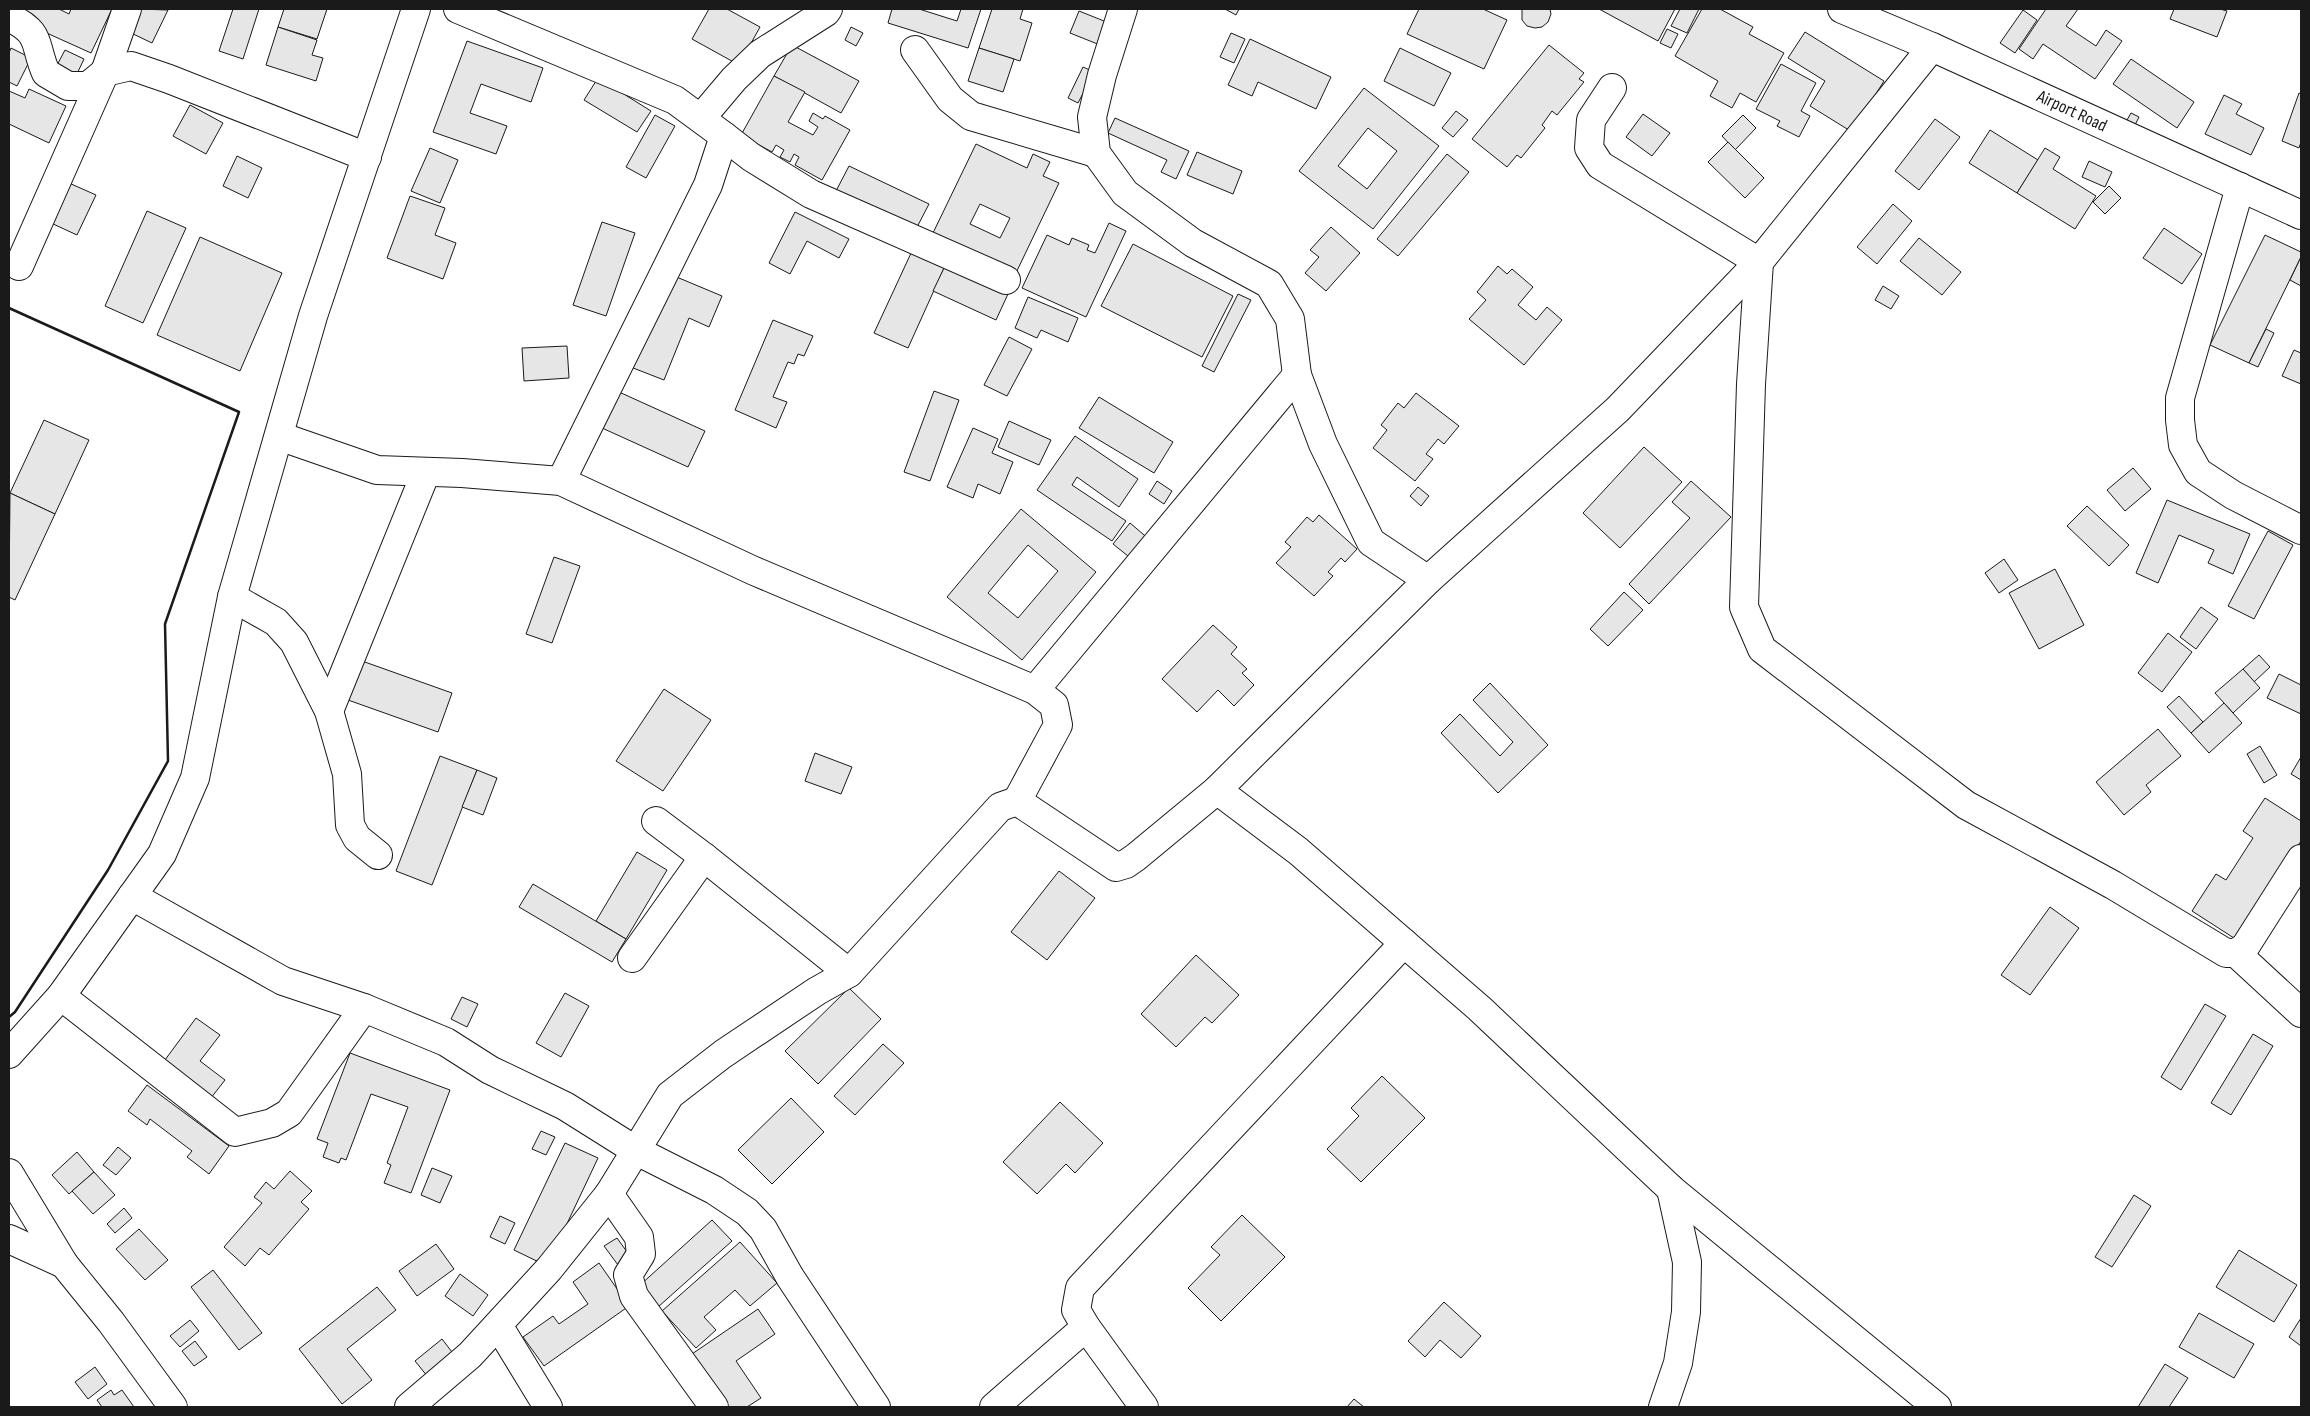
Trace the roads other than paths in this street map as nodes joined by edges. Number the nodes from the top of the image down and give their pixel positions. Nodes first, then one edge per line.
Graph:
1 (127, 9) edge
2 (416, 9) edge
3 (458, 9) edge
4 (828, 9) edge
5 (1123, 9) edge
6 (1842, 9) edge
7 (9, 17) edge
8 (1932, 47) junction
9 (915, 50) dead end
10 (105, 72) junction
11 (1612, 88) dead end
12 (701, 118) junction
13 (724, 136) junction
14 (1096, 153) junction
15 (367, 157) junction
16 (2240, 187) junction
17 (2301, 215) edge
18 (1759, 262) junction
19 (18, 266) dead end
20 (1006, 280) dead end
21 (1296, 375) junction
22 (279, 436) junction
23 (426, 472) junction
24 (561, 481) junction
25 (2301, 530) edge
26 (1428, 580) junction
27 (232, 597) junction
28 (1035, 690) junction
29 (329, 712) junction
30 (1217, 790) junction
31 (1017, 801) junction
32 (656, 821) dead end
33 (378, 855) dead end
34 (704, 857) junction
35 (2301, 859) edge
36 (132, 896) junction
37 (1404, 943) junction
38 (2236, 953) junction
39 (632, 958) dead end
40 (849, 973) junction
41 (61, 996) junction
42 (364, 1008) junction
43 (2301, 1014) edge
44 (9, 1054) edge
45 (636, 1150) junction
46 (9, 1172) edge
47 (1671, 1189) junction
48 (609, 1194) junction
49 (9, 1239) edge
50 (64, 1264) junction
51 (498, 1325) junction
52 (1086, 1327) junction
53 (173, 1407) edge
54 (409, 1407) edge
55 (548, 1407) edge
56 (714, 1407) edge
57 (876, 1407) edge
58 (994, 1407) edge
59 (1144, 1407) edge
60 (1662, 1407) edge
61 (1937, 1407) edge

1 - 10 main road
2 - 15 main road
3 - 12 main road
4 - 12 main road
5 - 14 main road
6 - 8 main road, Airport Road
7 - 10 main road
8 - 16 main road, Airport Road
8 - 18 main road
9 - 14 main road
10 - 15 main road
10 - 19 main road
11 - 18 main road
12 - 13 main road
13 - 20 main road
13 - 24 main road
14 - 21 main road
15 - 22 main road
16 - 17 main road, Airport Road
16 - 25 main road
18 - 26 main road
18 - 38 main road
21 - 26 main road
21 - 28 main road
22 - 23 main road
22 - 27 main road
23 - 24 main road
23 - 29 main road
24 - 28 main road
26 - 30 main road
27 - 29 main road
27 - 36 main road
28 - 31 main road
29 - 33 main road
30 - 31 main road
30 - 37 main road
31 - 40 main road
32 - 34 main road
34 - 39 main road
34 - 40 main road
35 - 38 main road
36 - 41 main road
36 - 42 main road
37 - 47 main road
37 - 52 main road
38 - 43 main road
40 - 45 main road
41 - 42 main road
41 - 44 main road
42 - 45 main road
45 - 48 main road
45 - 57 main road
46 - 50 main road
47 - 60 main road
47 - 61 main road
48 - 51 main road
48 - 56 main road
49 - 50 main road
50 - 53 main road
51 - 54 main road
51 - 55 main road
52 - 58 main road
52 - 59 main road

